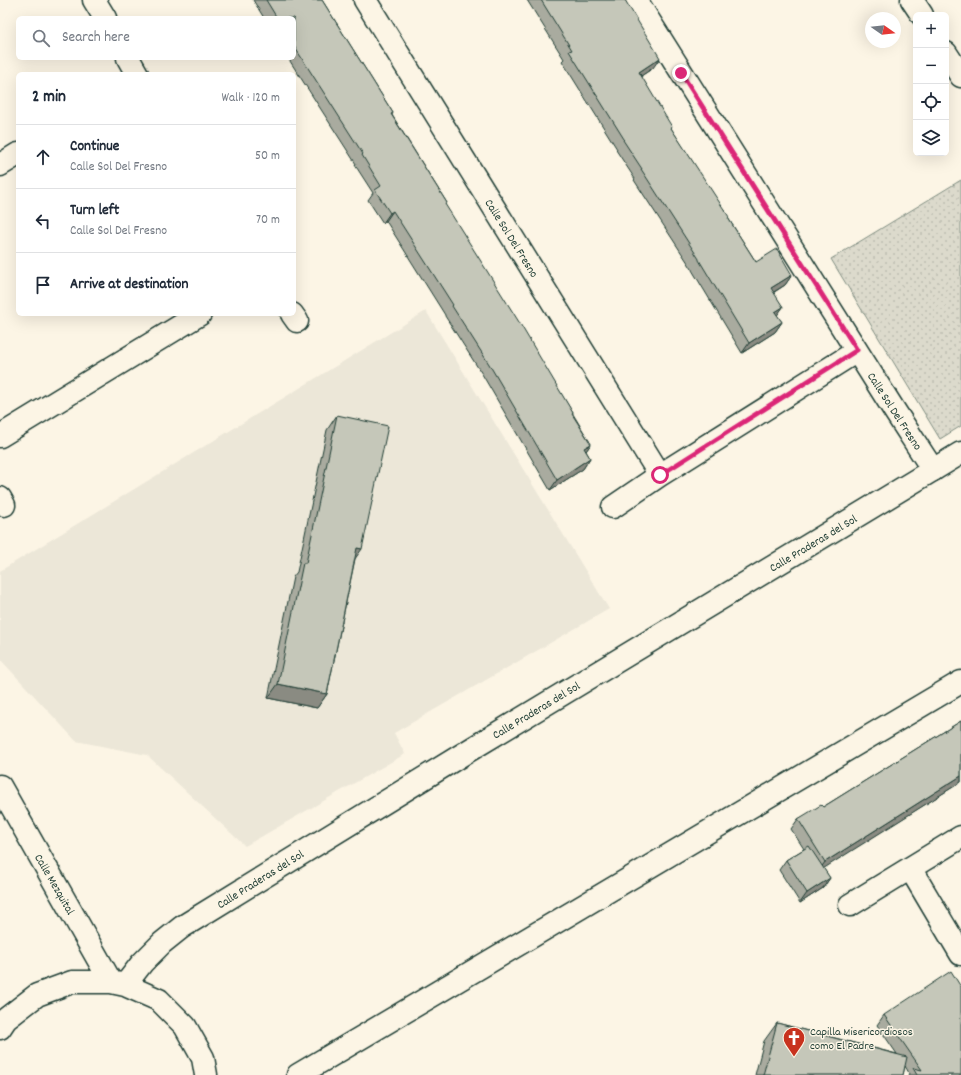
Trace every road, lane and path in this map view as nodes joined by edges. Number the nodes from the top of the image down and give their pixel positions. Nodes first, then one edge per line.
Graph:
1 (94, 0) edge
2 (365, 0) edge
3 (636, 0) edge
4 (912, 0) edge
5 (920, 12) edge
6 (104, 16) edge
7 (949, 58) edge
8 (129, 60) edge
9 (137, 72) edge
10 (961, 76) edge
11 (16, 155) edge
12 (0, 165) edge
13 (197, 316) edge
14 (857, 350) junction
15 (0, 436) edge
16 (961, 453) edge
17 (933, 470) junction
18 (660, 475) junction
19 (613, 507) dead end
20 (961, 682) edge
21 (0, 786) edge
22 (961, 837) edge
23 (910, 868) junction
24 (850, 905) dead end
25 (961, 954) edge
26 (118, 983) junction
27 (0, 1028) edge
28 (206, 1075) edge
29 (298, 1075) edge

1 - 6 street
2 - 18 street, Calle Sol Del Fresno
3 - 14 street, Calle Sol Del Fresno
4 - 5 street
7 - 10 street
8 - 9 street
11 - 12 street
13 - 15 street
14 - 17 street, Calle Sol Del Fresno
14 - 18 street
16 - 17 street, Calle Praderas del Sol
17 - 26 street, Calle Praderas del Sol
18 - 19 street
20 - 29 street
21 - 26 street, Calle Mezquital
22 - 23 street
23 - 24 street
23 - 25 street
26 - 27 street
26 - 28 street

